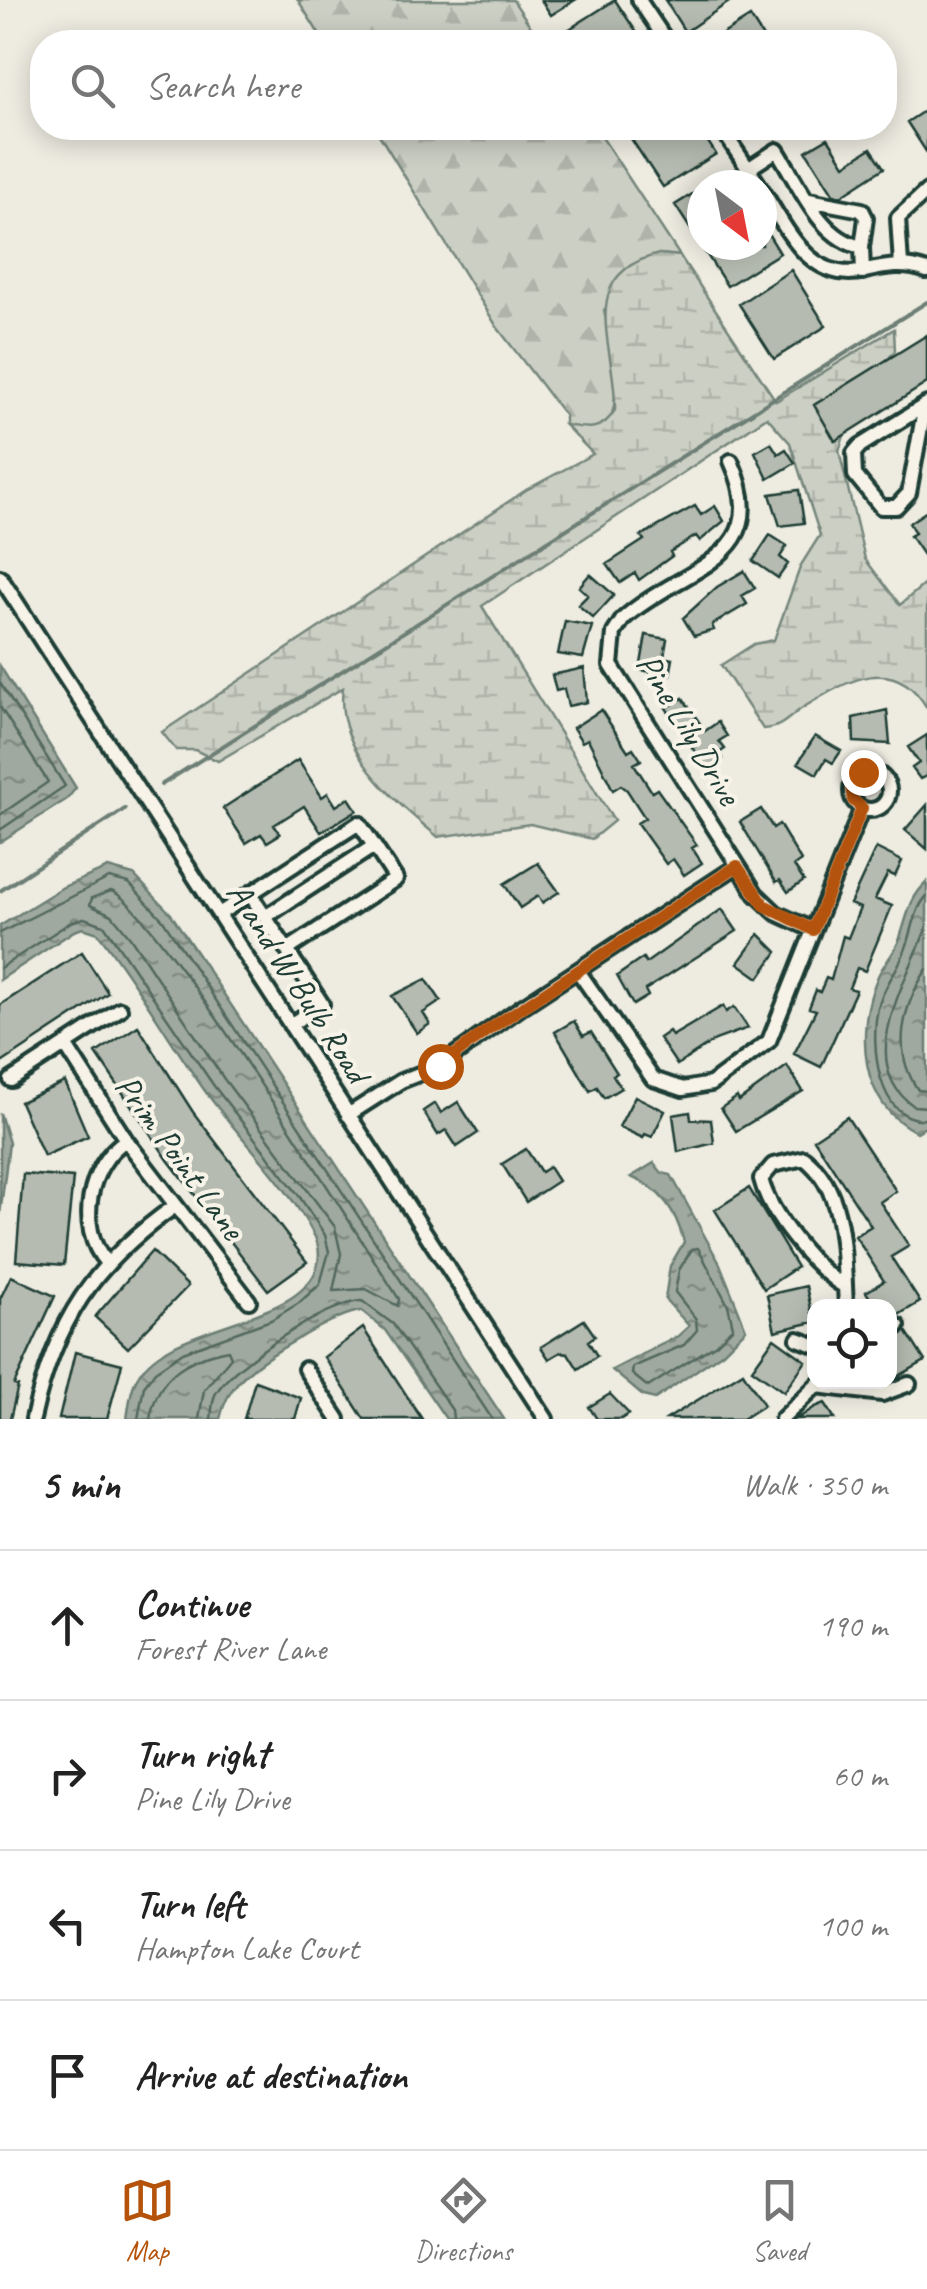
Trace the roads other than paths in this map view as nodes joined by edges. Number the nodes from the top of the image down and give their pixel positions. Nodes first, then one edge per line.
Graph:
1 (639, 0) edge
2 (658, 30) edge
3 (730, 140) edge
4 (748, 169) joint
5 (927, 191) edge
6 (809, 200) junction
7 (777, 214) edge
8 (862, 248) junction
9 (901, 265) junction
10 (927, 271) edge
11 (863, 272) junction
12 (926, 404) edge
13 (730, 460) dead end
14 (2, 586) edge
15 (862, 808) dead end
16 (374, 846) junction
17 (737, 866) junction
18 (250, 894) junction
19 (219, 914) junction
20 (265, 917) junction
21 (813, 930) junction
22 (287, 950) junction
23 (578, 970) junction
24 (120, 1009) dead end
25 (290, 1025) junction
26 (66, 1046) junction
27 (11, 1080) dead end
28 (348, 1115) junction
29 (126, 1140) junction
30 (175, 1206) junction
31 (106, 1262) junction
32 (845, 1286) junction
33 (846, 1299) edge
34 (249, 1301) dead end
35 (798, 1339) dead end
36 (807, 1342) edge
37 (305, 1368) dead end
38 (909, 1384) dead end
39 (897, 1388) edge
40 (814, 1389) edge
41 (850, 1389) edge
42 (896, 1389) edge
43 (326, 1400) junction
44 (33, 1419) edge
45 (319, 1419) edge
46 (338, 1419) edge
47 (546, 1419) edge
48 (782, 1419) edge

1 - 2 street
3 - 4 street
4 - 6 street
5 - 9 street
6 - 8 street
6 - 8 street
7 - 11 street
8 - 11 street
9 - 10 street
9 - 11 street
12 - 12 street
13 - 17 street, Pine Lily Drive
14 - 19 street, A and W Bulb Road
15 - 21 street
16 - 18 street
16 - 20 street
16 - 22 street
17 - 21 street, Pine Lily Drive
17 - 23 street
18 - 19 street
18 - 20 street
19 - 25 street, A and W Bulb Road
20 - 22 street
21 - 23 street
22 - 25 street
23 - 28 street
24 - 26 street
25 - 28 street, A and W Bulb Road
26 - 27 street
26 - 29 street, Prim Point Lane
28 - 47 street, A and W Bulb Road
29 - 30 street, Prim Point Lane
29 - 31 street
30 - 31 street
30 - 34 street, Prim Point Lane
31 - 44 street
32 - 32 street
32 - 33 street
35 - 36 street
37 - 43 street
38 - 39 street
40 - 48 street
41 - 42 street
43 - 45 street
43 - 46 street

